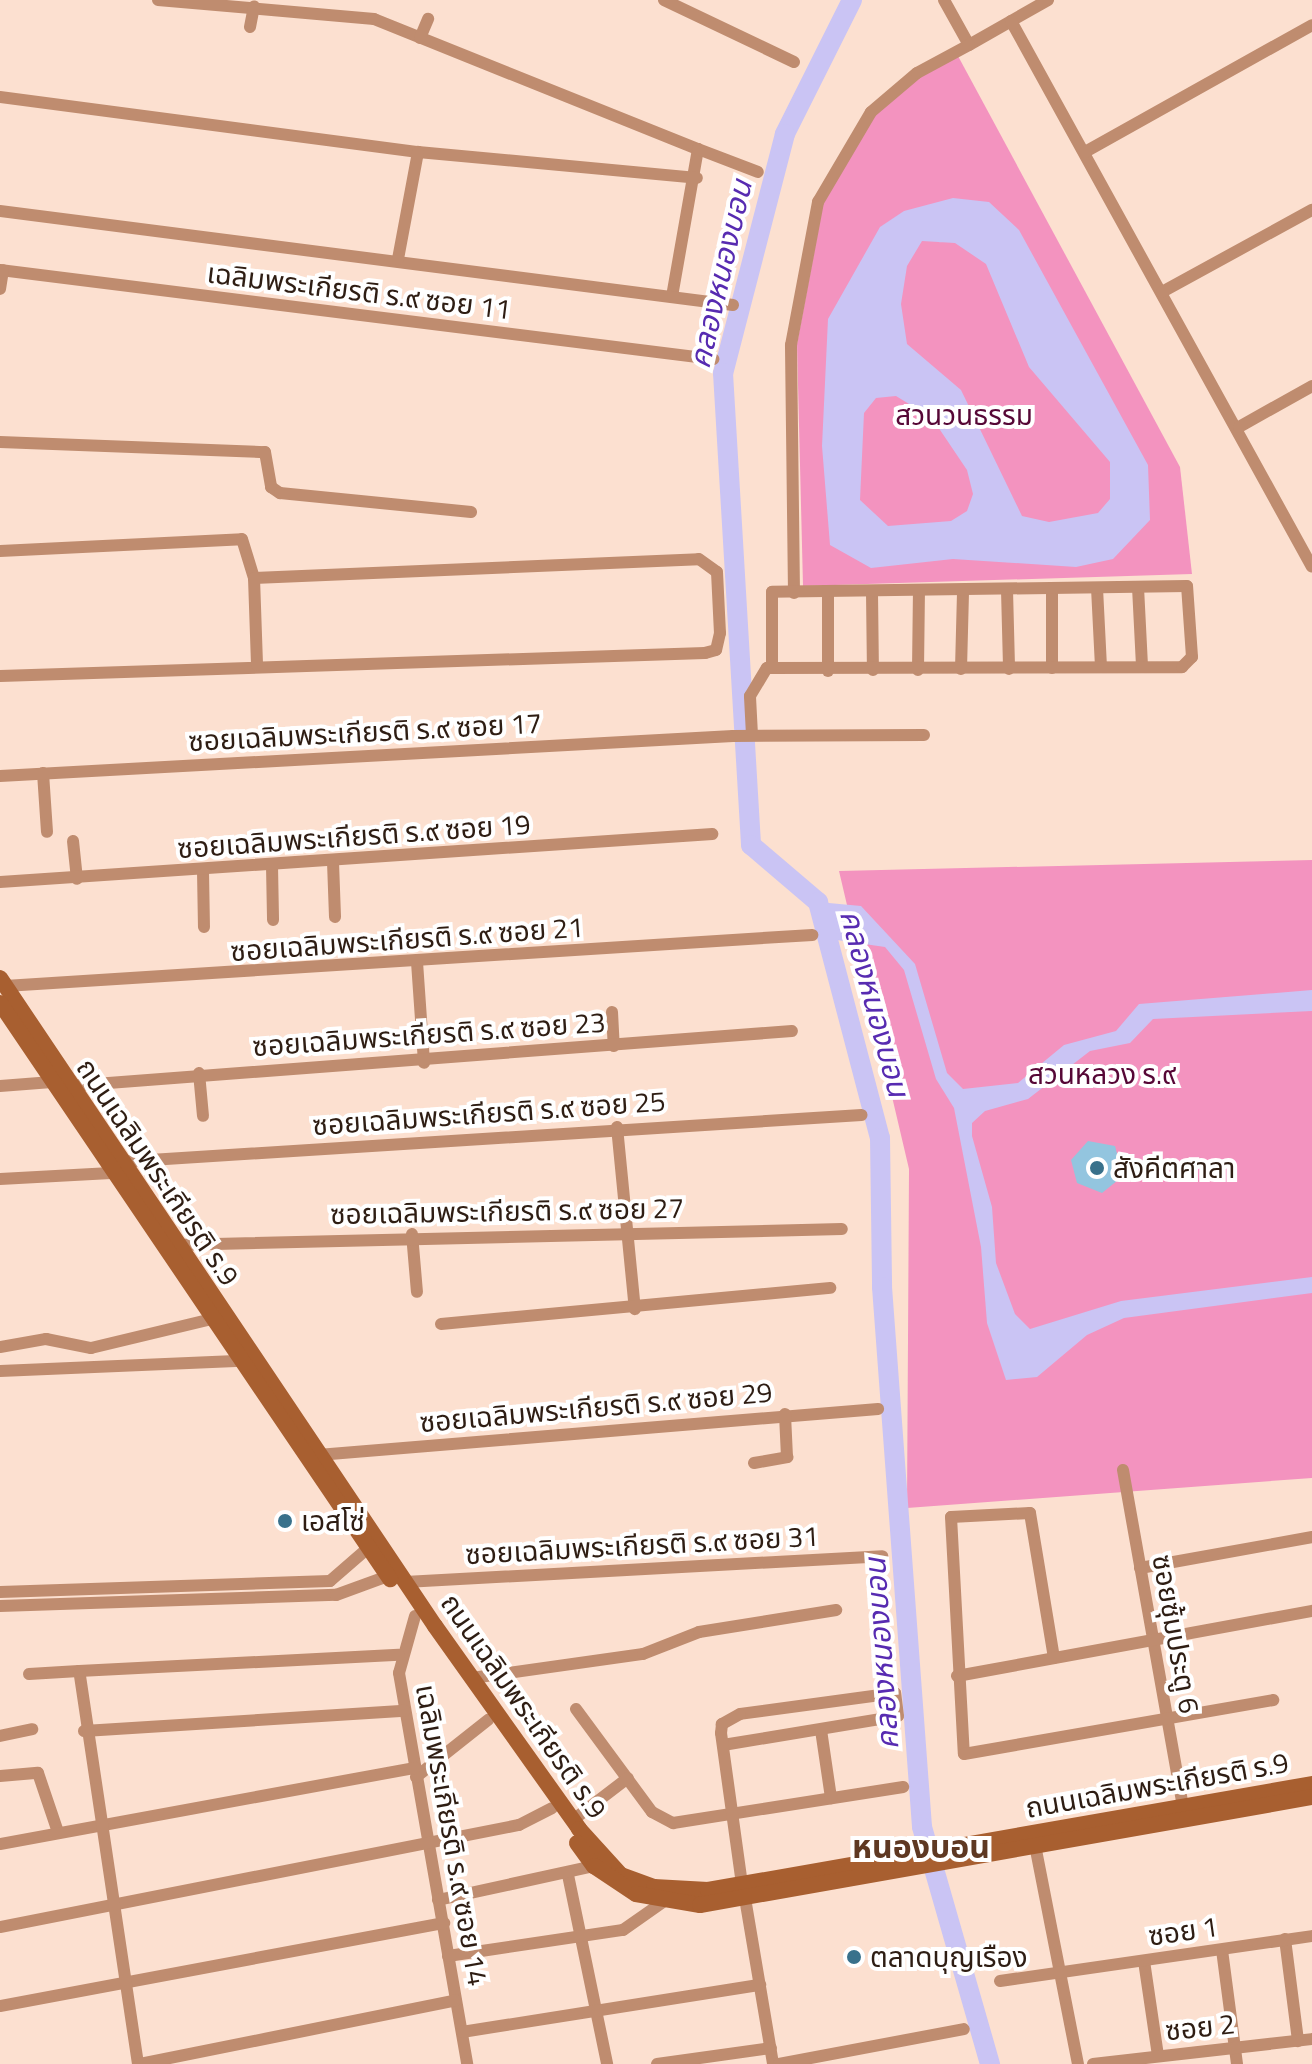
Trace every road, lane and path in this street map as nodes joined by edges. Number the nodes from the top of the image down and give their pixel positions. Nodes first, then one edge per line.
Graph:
1 (158, 0) edge
2 (664, 0) edge
3 (944, 0) edge
4 (1048, 0) edge
5 (187, 2) edge
6 (303, 4) edge
7 (254, 6) junction
8 (428, 19) dead end
9 (1011, 21) junction
10 (1312, 25) edge
11 (250, 27) dead end
12 (420, 38) junction
13 (969, 45) junction
14 (794, 62) dead end
15 (0, 97) edge
16 (698, 149) junction
17 (418, 152) junction
18 (1085, 152) junction
19 (758, 172) dead end
20 (697, 178) junction
21 (1312, 210) edge
22 (0, 211) edge
23 (398, 259) junction
24 (2, 270) edge
25 (0, 289) edge
26 (1162, 292) junction
27 (672, 297) junction
28 (733, 305) dead end
29 (713, 359) dead end
30 (1312, 386) edge
31 (1239, 427) junction
32 (0, 442) edge
33 (471, 512) dead end
34 (0, 551) edge
35 (1312, 560) edge
36 (1312, 567) edge
37 (254, 578) junction
38 (1138, 587) junction
39 (1097, 588) junction
40 (1052, 589) junction
41 (1007, 590) junction
42 (919, 591) junction
43 (963, 591) junction
44 (794, 593) junction
45 (872, 593) junction
46 (828, 594) junction
47 (257, 665) junction
48 (772, 667) junction
49 (1101, 667) junction
50 (1142, 667) junction
51 (1052, 668) junction
52 (961, 669) junction
53 (1009, 669) junction
54 (873, 670) junction
55 (918, 670) junction
56 (828, 671) junction
57 (0, 676) edge
58 (751, 735) junction
59 (924, 735) dead end
60 (43, 773) junction
61 (0, 776) edge
62 (47, 832) dead end
63 (712, 834) dead end
64 (73, 841) dead end
65 (333, 862) junction
66 (272, 866) junction
67 (203, 871) junction
68 (77, 879) junction
69 (0, 882) edge
70 (335, 917) dead end
71 (273, 920) dead end
72 (204, 927) dead end
73 (812, 935) dead end
74 (417, 962) junction
75 (3, 982) edge
76 (0, 1003) edge
77 (612, 1012) dead end
78 (792, 1031) dead end
79 (614, 1046) junction
80 (424, 1063) junction
81 (199, 1073) junction
82 (52, 1082) junction
83 (0, 1086) edge
84 (69, 1086) junction
85 (862, 1115) dead end
86 (203, 1116) dead end
87 (617, 1127) junction
88 (115, 1167) junction
89 (0, 1179) edge
90 (842, 1229) dead end
91 (627, 1232) junction
92 (412, 1234) junction
93 (174, 1245) junction
94 (830, 1288) dead end
95 (417, 1292) dead end
96 (635, 1309) junction
97 (208, 1320) junction
98 (441, 1324) dead end
99 (0, 1347) edge
100 (236, 1361) junction
101 (0, 1371) edge
102 (878, 1409) dead end
103 (785, 1414) junction
104 (318, 1455) junction
105 (754, 1463) dead end
106 (1123, 1470) dead end
107 (1312, 1537) edge
108 (368, 1548) junction
109 (882, 1556) dead end
110 (1140, 1568) junction
111 (388, 1576) junction
112 (340, 1579) junction
113 (405, 1582) junction
114 (33, 1591) junction
115 (0, 1592) edge
116 (234, 1592) junction
117 (345, 1594) junction
118 (0, 1606) edge
119 (34, 1606) junction
120 (836, 1610) dead end
121 (1312, 1611) edge
122 (415, 1616) junction
123 (1154, 1642) junction
124 (399, 1655) junction
125 (1054, 1658) junction
126 (79, 1671) junction
127 (29, 1674) dead end
128 (957, 1676) junction
129 (472, 1678) junction
130 (1273, 1700) dead end
131 (576, 1709) dead end
132 (404, 1711) junction
133 (488, 1720) junction
134 (1168, 1722) junction
135 (32, 1729) dead end
136 (821, 1730) junction
137 (84, 1731) junction
138 (0, 1736) edge
139 (723, 1745) junction
140 (415, 1773) junction
141 (0, 1776) edge
142 (628, 1778) junction
143 (1312, 1784) edge
144 (903, 1787) dead end
145 (1312, 1797) edge
146 (831, 1798) junction
147 (1183, 1806) junction
148 (552, 1808) junction
149 (732, 1813) junction
150 (573, 1820) junction
151 (98, 1824) junction
152 (58, 1832) junction
153 (427, 1840) junction
154 (0, 1844) edge
155 (1035, 1845) junction
156 (921, 1860) junction
157 (594, 1866) junction
158 (568, 1875) junction
159 (744, 1892) junction
160 (438, 1900) junction
161 (663, 1902) junction
162 (111, 1905) junction
163 (444, 1923) junction
164 (0, 1927) edge
165 (1312, 1936) edge
166 (580, 1938) junction
167 (1285, 1939) junction
168 (1222, 1950) junction
169 (448, 1956) junction
170 (1144, 1961) junction
171 (1060, 1973) junction
172 (124, 1980) junction
173 (1000, 1981) dead end
174 (760, 1985) junction
175 (456, 2000) junction
176 (0, 2006) edge
177 (598, 2009) junction
178 (964, 2029) dead end
179 (462, 2032) junction
180 (1305, 2040) edge
181 (771, 2048) junction
182 (1234, 2049) junction
183 (1158, 2056) junction
184 (139, 2064) edge
185 (467, 2064) edge
186 (607, 2064) edge
187 (657, 2064) edge
188 (776, 2064) edge
189 (1078, 2064) edge
190 (1093, 2064) edge
191 (1237, 2064) edge

1 - 5 street
2 - 14 street
3 - 13 street
4 - 9 street
5 - 7 street
6 - 7 street
6 - 12 street
7 - 11 street
8 - 12 street
9 - 13 street
9 - 18 street
10 - 18 street
12 - 16 street
13 - 44 street
15 - 17 street
16 - 19 street
16 - 20 street
17 - 20 street
17 - 23 street
18 - 26 street
20 - 27 street
21 - 26 street
22 - 23 street
23 - 27 street
24 - 25 street
24 - 29 street, เฉลิมพระเกียรติ ร.๙ ซอย 11
26 - 31 street
27 - 28 street
30 - 31 street
31 - 35 street
32 - 33 street
34 - 37 street
35 - 36 street
37 - 47 street
37 - 47 street
38 - 39 street
38 - 50 street
38 - 50 street
39 - 40 street
39 - 49 street
40 - 41 street
40 - 51 street
41 - 43 street
41 - 53 street
42 - 43 street
42 - 45 street
42 - 55 street
43 - 52 street
44 - 46 street
44 - 48 street
45 - 46 street
45 - 54 street
46 - 56 street
47 - 57 street
48 - 56 street
48 - 58 street
49 - 50 street
49 - 51 street
51 - 53 street
52 - 53 street
52 - 55 street
54 - 55 street
54 - 56 street
58 - 59 street, ซอยเฉลิมพระเกียรติ ร.๙ ซอย 17
58 - 60 street, ซอยเฉลิมพระเกียรติ ร.๙ ซอย 17
60 - 61 street, ซอยเฉลิมพระเกียรติ ร.๙ ซอย 17
60 - 62 street
63 - 65 street, ซอยเฉลิมพระเกียรติ ร.๙ ซอย 19
64 - 68 street
65 - 66 street, ซอยเฉลิมพระเกียรติ ร.๙ ซอย 19
65 - 70 street
66 - 67 street, ซอยเฉลิมพระเกียรติ ร.๙ ซอย 19
66 - 71 street
67 - 68 street, ซอยเฉลิมพระเกียรติ ร.๙ ซอย 19
67 - 72 street
68 - 69 street, ซอยเฉลิมพระเกียรติ ร.๙ ซอย 19
73 - 74 street, ซอยเฉลิมพระเกียรติ ร.๙ ซอย 21
74 - 75 street, ซอยเฉลิมพระเกียรติ ร.๙ ซอย 21
74 - 80 street
75 - 84 main road, ถนนเฉลิมพระเกียรติ ร.9
76 - 82 main road, ถนนเฉลิมพระเกียรติ ร.9
77 - 79 street
78 - 79 street, ซอยเฉลิมพระเกียรติ ร.๙ ซอย 23
79 - 80 street, ซอยเฉลิมพระเกียรติ ร.๙ ซอย 23
80 - 81 street, ซอยเฉลิมพระเกียรติ ร.๙ ซอย 23
81 - 84 street, ซอยเฉลิมพระเกียรติ ร.๙ ซอย 23
81 - 86 street
82 - 83 street
82 - 88 main road, ถนนเฉลิมพระเกียรติ ร.9
84 - 88 main road, ถนนเฉลิมพระเกียรติ ร.9
85 - 87 street, ซอยเฉลิมพระเกียรติ ร.๙ ซอย 25
87 - 88 street, ซอยเฉลิมพระเกียรติ ร.๙ ซอย 25
87 - 91 street
88 - 89 street, ซอยเฉลิมพระเกียรติ ร.๙ ซอย 25
88 - 93 main road, ถนนเฉลิมพระเกียรติ ร.9
88 - 97 main road, ถนนเฉลิมพระเกียรติ ร.9
90 - 91 street, ซอยเฉลิมพระเกียรติ ร.๙ ซอย 27
91 - 92 street, ซอยเฉลิมพระเกียรติ ร.๙ ซอย 27
91 - 96 street
92 - 93 street, ซอยเฉลิมพระเกียรติ ร.๙ ซอย 27
92 - 95 street
93 - 104 main road, ถนนเฉลิมพระเกียรติ ร.9
94 - 96 street
96 - 98 street
97 - 99 street
97 - 100 main road, ถนนเฉลิมพระเกียรติ ร.9
100 - 101 street
100 - 108 main road, ถนนเฉลิมพระเกียรติ ร.9
102 - 103 street, ซอยเฉลิมพระเกียรติ ร.๙ ซอย 29
103 - 104 street, ซอยเฉลิมพระเกียรติ ร.๙ ซอย 29
103 - 105 street
104 - 113 main road, ถนนเฉลิมพระเกียรติ ร.9
106 - 110 street, ซอยซุ้มประตู 6
107 - 110 street
108 - 111 main road, ถนนเฉลิมพระเกียรติ ร.9
108 - 112 street
109 - 113 street, ซอยเฉลิมพระเกียรติ ร.๙ ซอย 31
110 - 123 street, ซอยซุ้มประตู 6
111 - 117 street
111 - 122 main road, ถนนเฉลิมพระเกียรติ ร.9
112 - 116 street
112 - 117 street
113 - 129 main road, ถนนเฉลิมพระเกียรติ ร.9
114 - 115 street
114 - 116 street
114 - 119 street
116 - 117 street
116 - 119 street
118 - 119 street
120 - 129 street
121 - 123 street
122 - 124 street, เฉลิมพระเกียรติ ร.๙ ซอย 14
122 - 133 main road, ถนนเฉลิมพระเกียรติ ร.9
123 - 125 street
123 - 134 street, ซอยซุ้มประตู 6
124 - 126 street
124 - 132 street, เฉลิมพระเกียรติ ร.๙ ซอย 14
125 - 128 street
125 - 128 street
126 - 127 street
126 - 137 street
128 - 134 street
129 - 150 main road, ถนนเฉลิมพระเกียรติ ร.9
130 - 134 street
131 - 142 street
132 - 137 street
132 - 140 street, เฉลิมพระเกียรติ ร.๙ ซอย 14
133 - 140 street
133 - 148 main road, ถนนเฉลิมพระเกียรติ ร.9
134 - 147 street, ซอยซุ้มประตู 6
135 - 138 street
136 - 139 street
136 - 139 street
136 - 146 street
137 - 151 street
139 - 149 street
140 - 151 street
140 - 153 street, เฉลิมพระเกียรติ ร.๙ ซอย 14
141 - 152 street
142 - 149 street
142 - 150 street
143 - 147 main road, ถนนเฉลิมพระเกียรติ ร.9
144 - 146 street
145 - 155 main road, ถนนเฉลิมพระเกียรติ ร.9
146 - 149 street
147 - 156 main road, ถนนเฉลิมพระเกียรติ ร.9
148 - 153 street
148 - 157 main road, ถนนเฉลิมพระเกียรติ ร.9
149 - 159 street
150 - 159 main road, ถนนเฉลิมพระเกียรติ ร.9
151 - 152 street
151 - 162 street
152 - 154 street
153 - 160 street, เฉลิมพระเกียรติ ร.๙ ซอย 14
153 - 162 street
155 - 156 main road, ถนนเฉลิมพระเกียรติ ร.9
155 - 171 street
156 - 159 main road, ถนนเฉลิมพระเกียรติ ร.9
157 - 158 street
157 - 161 main road, ถนนเฉลิมพระเกียรติ ร.9
158 - 160 street
158 - 166 street
159 - 161 main road, ถนนเฉลิมพระเกียรติ ร.9
159 - 174 street
160 - 163 street, เฉลิมพระเกียรติ ร.๙ ซอย 14
161 - 166 street
162 - 164 street
162 - 172 street
163 - 169 street, เฉลิมพระเกียรติ ร.๙ ซอย 14
163 - 172 street
165 - 167 street, ซอย 1
166 - 169 street
166 - 177 street
167 - 168 street, ซอย 1
167 - 180 street
168 - 170 street, ซอย 1
168 - 182 street
169 - 175 street, เฉลิมพระเกียรติ ร.๙ ซอย 14
170 - 171 street, ซอย 1
170 - 183 street
171 - 173 street, ซอย 1
171 - 189 street
172 - 176 street
172 - 184 street
174 - 177 street
174 - 181 street
175 - 179 street, เฉลิมพระเกียรติ ร.๙ ซอย 14
175 - 184 street
177 - 179 street
177 - 186 street
178 - 188 street
179 - 185 street, เฉลิมพระเกียรติ ร.๙ ซอย 14
180 - 182 street, ซอย 2
181 - 187 street
181 - 188 street
182 - 183 street, ซอย 2
182 - 191 street
183 - 190 street, ซอย 2

